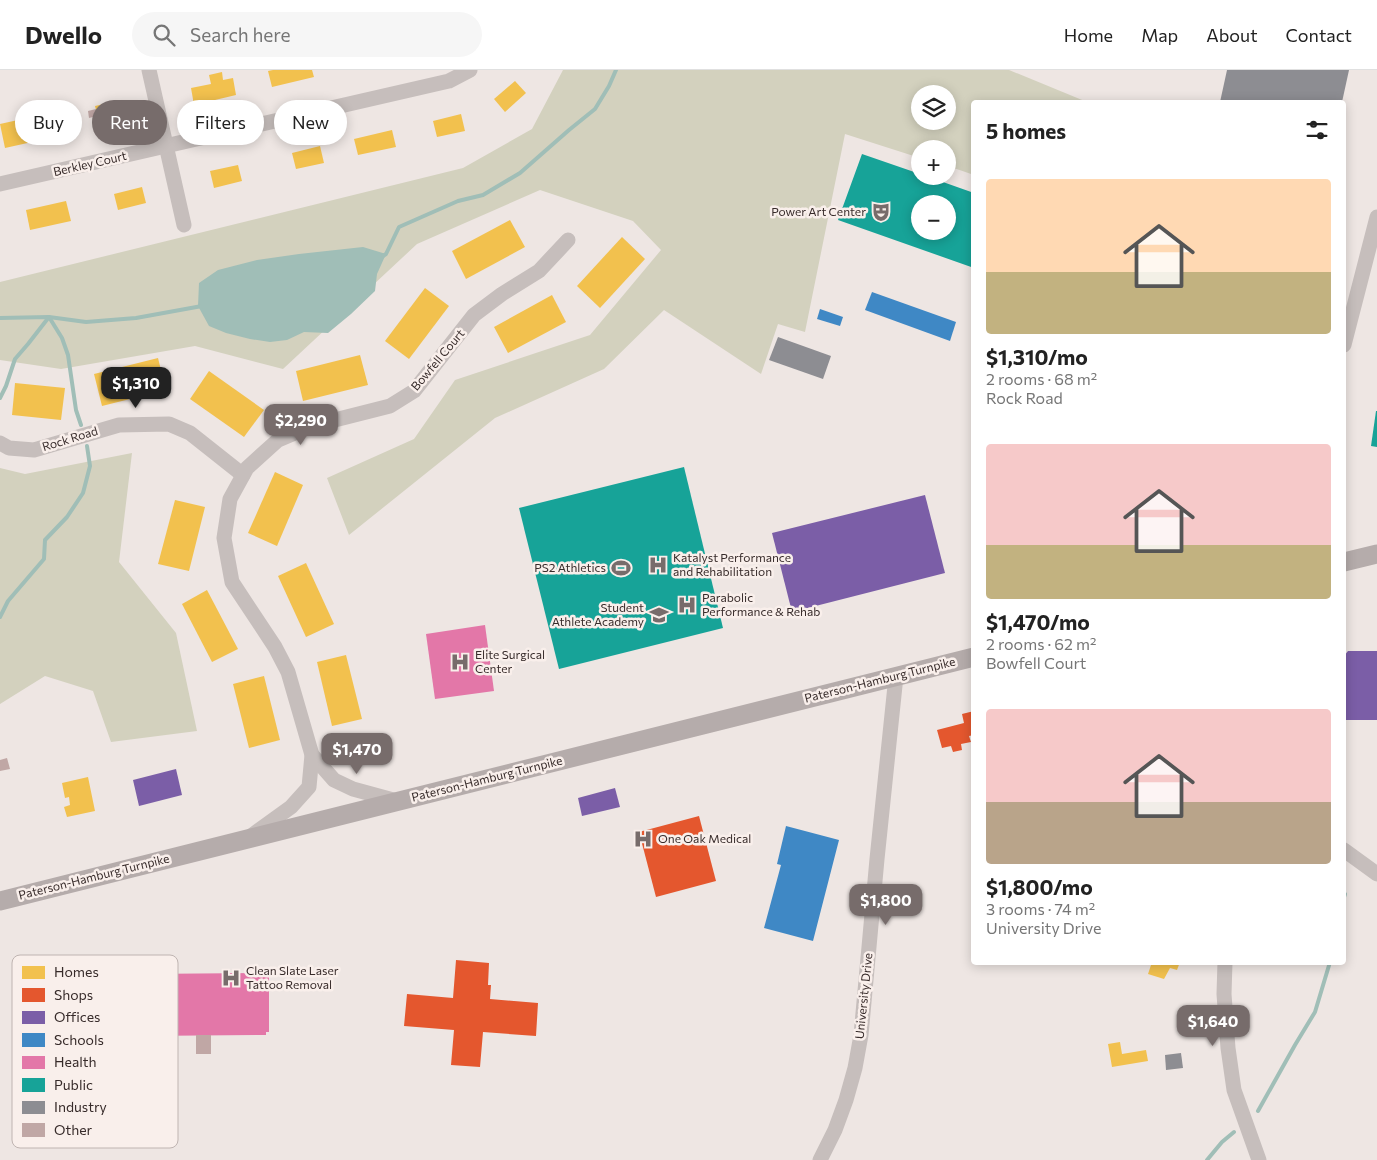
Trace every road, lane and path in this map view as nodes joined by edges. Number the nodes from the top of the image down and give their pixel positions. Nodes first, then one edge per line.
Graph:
1 (149, 70) edge
2 (470, 70) edge
3 (166, 146) junction
4 (0, 184) edge
5 (1377, 217) edge
6 (184, 225) dead end
7 (568, 240) dead end
8 (1346, 337) edge
9 (0, 444) edge
10 (242, 475) junction
11 (1377, 554) edge
12 (1346, 562) edge
13 (971, 658) edge
14 (896, 676) junction
15 (312, 755) junction
16 (397, 801) junction
17 (248, 839) junction
18 (1346, 851) edge
19 (1377, 874) edge
20 (0, 901) edge
21 (1225, 965) edge
22 (820, 1160) edge
23 (1259, 1160) edge

1 - 3 street
2 - 3 street, Berkley Court
3 - 4 street, Berkley Court
3 - 6 street
5 - 8 street
7 - 10 street, Bowfell Court
9 - 10 street, Rock Road
10 - 15 street, Bowfell Court
11 - 12 main road
13 - 14 main road, Paterson-Hamburg Turnpike
14 - 16 main road, Paterson-Hamburg Turnpike
14 - 22 street, University Drive
15 - 16 street, Bowfell Court
15 - 17 street, Bowfell Court
16 - 17 main road, Paterson-Hamburg Turnpike
17 - 20 main road, Paterson-Hamburg Turnpike
18 - 19 street
21 - 23 street

